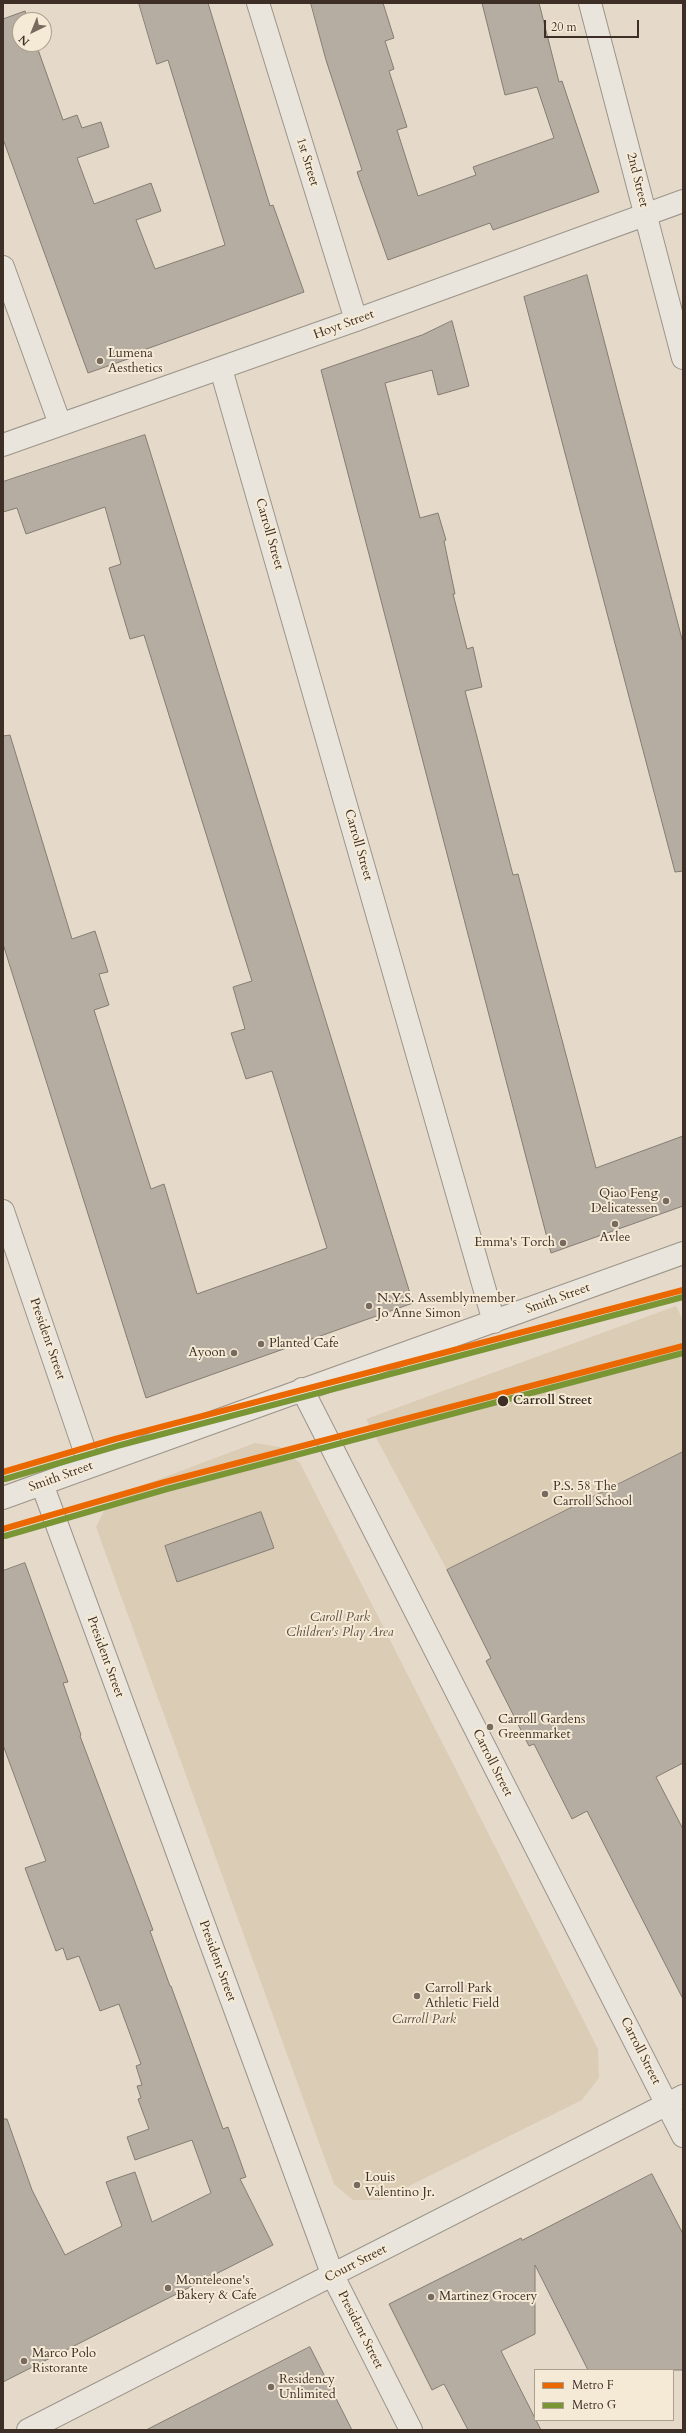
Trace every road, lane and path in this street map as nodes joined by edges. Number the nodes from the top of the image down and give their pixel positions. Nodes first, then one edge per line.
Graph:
1 (258, 3) edge
2 (590, 3) edge
3 (683, 201) edge
4 (646, 214) junction
5 (3, 267) edge
6 (356, 320) junction
7 (683, 358) edge
8 (221, 369) junction
9 (60, 424) junction
10 (3, 445) edge
11 (3, 1211) edge
12 (683, 1253) edge
13 (494, 1322) junction
14 (302, 1389) junction
15 (90, 1466) junction
16 (42, 1484) junction
17 (3, 1498) edge
18 (675, 2100) edge
19 (683, 2136) edge
20 (333, 2276) junction
21 (28, 2430) edge
22 (411, 2430) edge

1 - 6 street, 1st Street
2 - 4 street, 2nd Street
3 - 4 street, Hoyt Street
4 - 6 street, Hoyt Street
4 - 7 street, 2nd Street
5 - 9 street
6 - 8 street, Hoyt Street
8 - 9 street, Hoyt Street
8 - 13 street, Carroll Street
9 - 10 street, Hoyt Street
11 - 15 street, President Street
12 - 13 street, Smith Street
13 - 14 street, Smith Street
14 - 15 street, Smith Street
14 - 18 street, Carroll Street
15 - 16 street, Smith Street
16 - 17 street, Smith Street
16 - 20 street, President Street
18 - 19 street, Carroll Street
18 - 20 street, Court Street
20 - 21 street, Court Street
20 - 22 street, President Street

